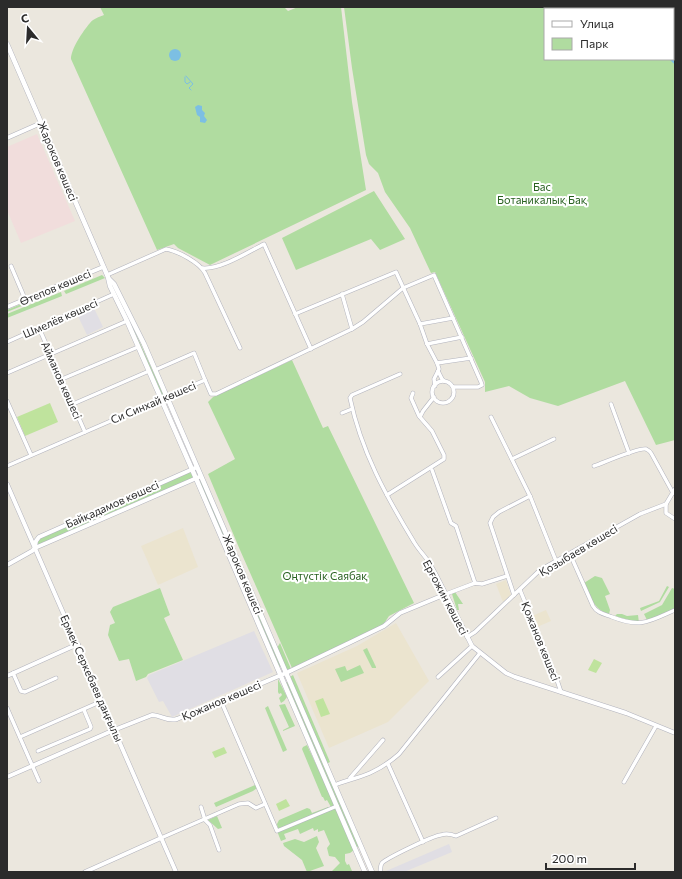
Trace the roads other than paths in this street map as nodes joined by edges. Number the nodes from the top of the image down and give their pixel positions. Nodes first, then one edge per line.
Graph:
1 (7, 44) edge
2 (41, 123) junction
3 (7, 138) edge
4 (11, 266) dead end
5 (104, 267) junction
6 (202, 268) junction
7 (108, 277) junction
8 (403, 288) junction
9 (114, 294) junction
10 (342, 294) junction
11 (25, 299) junction
12 (7, 307) edge
13 (296, 314) junction
14 (454, 318) junction
15 (127, 321) junction
16 (420, 324) junction
17 (39, 328) junction
18 (352, 329) junction
19 (462, 337) junction
20 (7, 342) edge
21 (427, 344) junction
22 (138, 347) junction
23 (240, 348) dead end
24 (311, 349) junction
25 (50, 353) junction
26 (471, 358) junction
27 (437, 363) junction
28 (155, 370) junction
29 (149, 371) junction
30 (438, 371) junction
31 (7, 373) edge
32 (400, 374) dead end
33 (62, 378) junction
34 (205, 380) junction
35 (445, 382) junction
36 (435, 386) junction
37 (453, 387) junction
38 (413, 393) dead end
39 (167, 396) junction
40 (434, 397) junction
41 (161, 399) junction
42 (7, 401) edge
43 (73, 404) junction
44 (611, 404) dead end
45 (352, 409) junction
46 (342, 413) dead end
47 (420, 417) junction
48 (491, 417) dead end
49 (85, 432) junction
50 (554, 440) dead end
51 (629, 453) junction
52 (31, 455) junction
53 (512, 459) junction
54 (7, 466) edge
55 (594, 466) dead end
56 (197, 467) junction
57 (192, 469) junction
58 (432, 470) dead end
59 (198, 477) junction
60 (8, 487) edge
61 (675, 489) edge
62 (673, 493) junction
63 (387, 495) junction
64 (530, 496) junction
65 (666, 504) junction
66 (675, 519) edge
67 (66, 525) junction
68 (69, 532) junction
69 (225, 539) junction
70 (35, 548) junction
71 (570, 554) junction
72 (556, 561) junction
73 (7, 565) edge
74 (507, 576) junction
75 (475, 583) junction
76 (520, 590) junction
77 (446, 594) junction
78 (514, 595) junction
79 (675, 610) edge
80 (467, 637) junction
81 (78, 644) junction
82 (472, 646) junction
83 (480, 653) junction
84 (13, 673) junction
85 (286, 673) junction
86 (7, 676) edge
87 (280, 676) junction
88 (438, 677) dead end
89 (56, 678) dead end
90 (561, 692) junction
91 (221, 700) junction
92 (102, 701) junction
93 (7, 708) edge
94 (84, 710) junction
95 (656, 726) junction
96 (114, 730) junction
97 (675, 733) edge
98 (20, 737) junction
99 (383, 740) dead end
100 (38, 751) dead end
101 (388, 764) junction
102 (33, 766) junction
103 (7, 776) edge
104 (350, 779) junction
105 (39, 781) dead end
106 (624, 782) dead end
107 (335, 785) junction
108 (266, 804) junction
109 (337, 806) junction
110 (201, 807) dead end
111 (496, 818) dead end
112 (205, 820) junction
113 (161, 838) junction
114 (423, 842) junction
115 (361, 847) junction
116 (356, 849) junction
117 (220, 850) dead end
118 (85, 872) edge
119 (176, 872) edge
120 (365, 872) edge
121 (372, 872) edge
122 (380, 872) edge

1 - 2 main road, Жароков көшесі
2 - 3 street
2 - 5 main road, Жароков көшесі
4 - 11 street
5 - 7 main road, Жароков көшесі
5 - 11 street, Өтепов көшесі
6 - 7 street, Өтепов көшесі
6 - 13 street
6 - 23 street
7 - 9 main road, Жароков көшесі
7 - 28 main road, Жароков көшесі
8 - 10 street
8 - 14 street
8 - 16 street
8 - 18 street
9 - 15 main road, Жароков көшесі
9 - 17 street, Шмелёв көшесі
10 - 13 street
10 - 18 street
11 - 12 street, Өтепов көшесі
13 - 24 street
14 - 16 street
14 - 19 street
15 - 22 main road, Жароков көшесі
15 - 25 street
16 - 21 street
17 - 20 street, Шмелёв көшесі
17 - 25 street, Айманов көшесі
18 - 24 street
19 - 21 street
19 - 26 street
21 - 27 street
22 - 29 main road, Жароков көшесі
22 - 33 street
24 - 34 street, Си Синхай көшесі
25 - 31 street
25 - 33 street, Айманов көшесі
26 - 27 street
26 - 37 street
27 - 30 street
28 - 34 street
28 - 39 main road, Жароков көшесі
29 - 41 main road, Жароков көшесі
29 - 43 street
30 - 35 street
30 - 36 street
32 - 45 street
33 - 43 street, Айманов көшесі
34 - 39 street, Си Синхай көшесі
35 - 36 street
35 - 37 street
36 - 40 street
37 - 40 street
38 - 47 street
39 - 41 street, Си Синхай көшесі
39 - 56 main road, Жароков көшесі
40 - 47 street
41 - 49 street, Си Синхай көшесі
41 - 57 main road, Жароков көшесі
42 - 52 street
43 - 49 street, Айманов көшесі
44 - 51 street
45 - 46 street
45 - 63 street, Ерғожин көшесі
47 - 63 street
48 - 53 street
49 - 52 street, Си Синхай көшесі
50 - 53 street
51 - 55 street
51 - 62 street
52 - 54 street, Си Синхай көшесі
53 - 64 street
56 - 57 street, Байқадамов көшесі
56 - 59 main road, Жароков көшесі
57 - 59 main road, Жароков көшесі
57 - 67 street, Байқадамов көшесі
58 - 75 street
59 - 68 street, Байқадамов көшесі
59 - 69 main road, Жароков көшесі
60 - 70 street, Ермек Серкебаев даңғылы
61 - 62 street
62 - 65 street
63 - 77 street, Ерғожин көшесі
64 - 72 street
64 - 74 street
65 - 66 street
65 - 71 street, Қозыбаев көшесі
67 - 68 street
67 - 70 street, Байқадамов көшесі
68 - 70 street, Байқадамов көшесі
69 - 85 main road, Жароков көшесі
69 - 87 main road, Жароков көшесі
70 - 73 street, Байқадамов көшесі
70 - 81 street, Ермек Серкебаев даңғылы
71 - 72 street, Қозыбаев көшесі
71 - 79 street
72 - 76 street, Қозыбаев көшесі
74 - 75 street
74 - 78 street
75 - 77 street
76 - 78 street, Қозыбаев көшесі
76 - 90 street, Қожанов көшесі
77 - 80 street, Ерғожин көшесі
77 - 85 street
78 - 80 street, Қозыбаев көшесі
80 - 82 street, Ерғожин көшесі
81 - 84 street
81 - 92 street, Ермек Серкебаев даңғылы
82 - 83 street, Ерғожин көшесі
82 - 88 street
83 - 90 street, Ерғожин көшесі
83 - 101 street
84 - 86 street
84 - 89 street
85 - 87 street, Қожанов көшесі
85 - 107 main road, Жароков көшесі
87 - 91 street, Қожанов көшесі
87 - 109 main road, Жароков көшесі
90 - 95 street, Ерғожин көшесі
91 - 96 street, Қожанов көшесі
91 - 108 street
92 - 94 street
92 - 96 street, Ермек Серкебаев даңғылы
93 - 98 street
94 - 98 street
94 - 100 street
95 - 97 street, Ерғожин көшесі
95 - 106 street
96 - 102 street, Қожанов көшесі
96 - 113 street, Ермек Серкебаев даңғылы
98 - 102 street
99 - 104 street
101 - 104 street
101 - 114 street
102 - 103 street, Қожанов көшесі
102 - 105 street
104 - 107 street
107 - 115 main road, Жароков көшесі
108 - 109 street
108 - 112 street
109 - 116 main road, Жароков көшесі
110 - 112 street
111 - 114 street
112 - 113 street
112 - 117 street
113 - 118 street
113 - 119 street, Ермек Серкебаев даңғылы
114 - 122 street
115 - 116 main road
115 - 121 main road, Жароков көшесі
116 - 120 main road, Жароков көшесі

